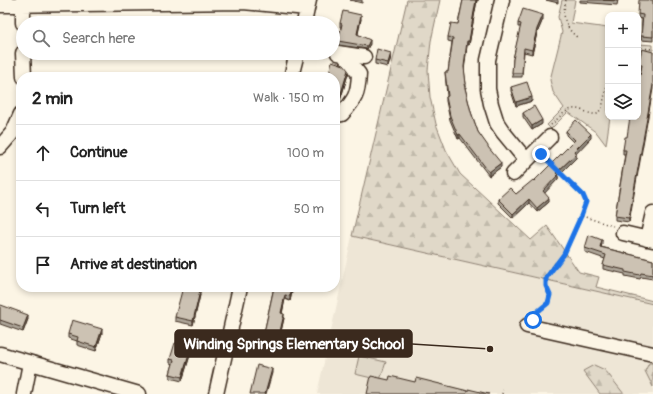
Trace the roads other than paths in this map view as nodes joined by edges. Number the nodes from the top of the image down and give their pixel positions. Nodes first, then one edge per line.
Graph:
1 (502, 0) edge
2 (60, 2) edge
3 (0, 4) edge
4 (23, 4) junction
5 (308, 4) edge
6 (23, 16) edge
7 (305, 16) edge
8 (340, 53) edge
9 (340, 55) edge
10 (364, 56) dead end
11 (23, 60) edge
12 (295, 60) edge
13 (24, 72) edge
14 (292, 72) edge
15 (340, 114) edge
16 (16, 125) edge
17 (549, 132) road end
18 (0, 147) edge
19 (526, 160) junction
20 (513, 174) dead end
21 (653, 213) edge
22 (621, 231) road end
23 (650, 240) edge
24 (239, 292) edge
25 (530, 323) road end
26 (0, 354) edge
27 (653, 354) edge
28 (30, 363) junction
29 (24, 394) edge
30 (139, 394) edge
31 (216, 394) edge

1 - 19 street
2 - 4 street
2 - 5 street
3 - 4 street
4 - 6 street
5 - 7 street
8 - 10 street
9 - 15 street
11 - 13 street
12 - 14 street
16 - 18 street
17 - 19 street
19 - 20 street
21 - 23 street
22 - 23 street
24 - 31 street
25 - 27 street
26 - 28 street
28 - 29 street
28 - 30 street

